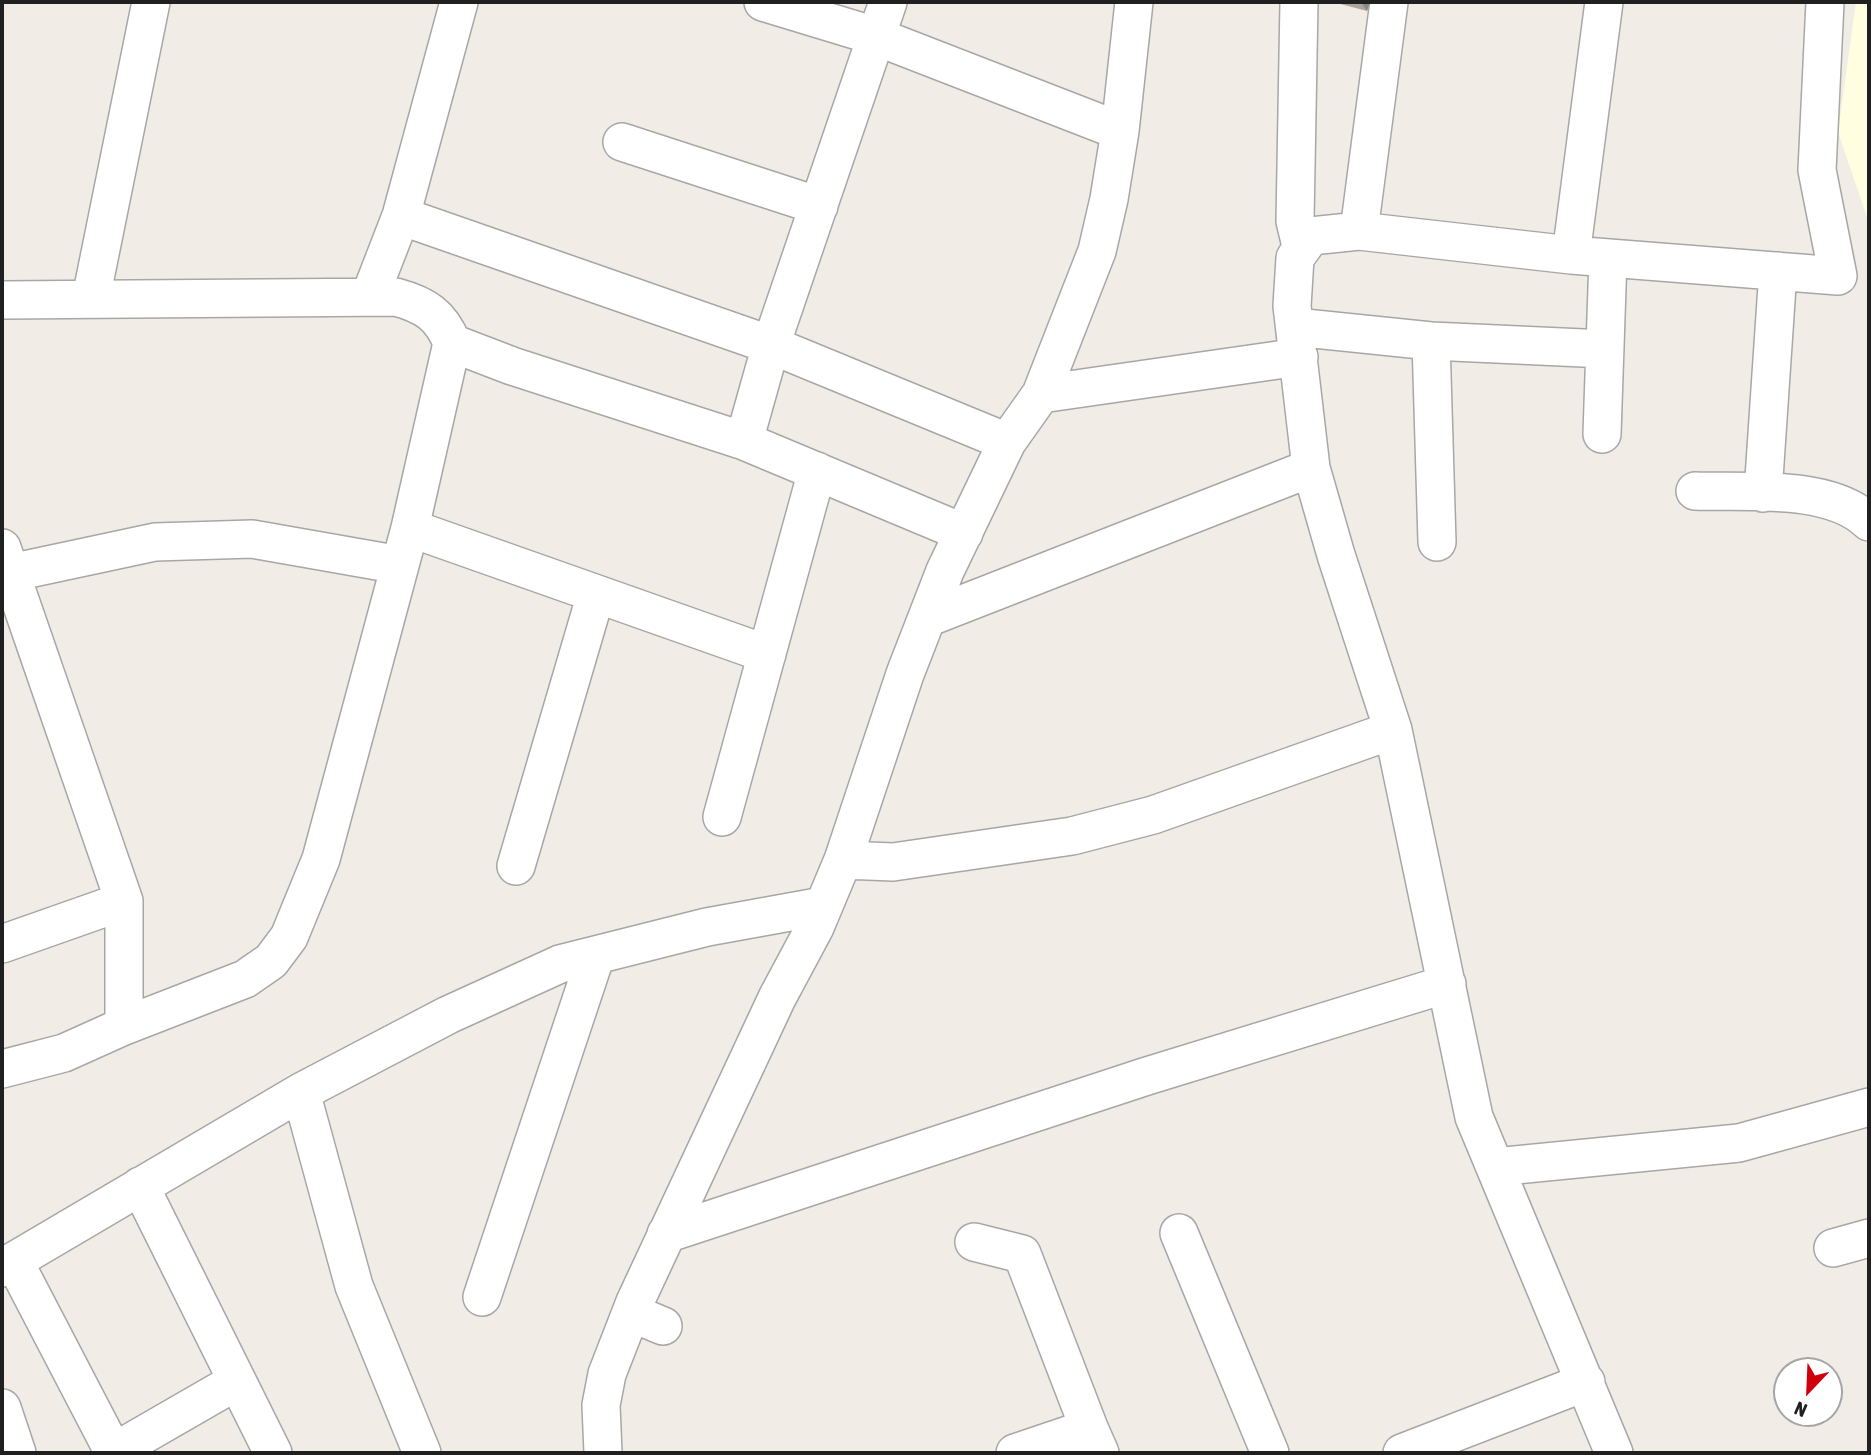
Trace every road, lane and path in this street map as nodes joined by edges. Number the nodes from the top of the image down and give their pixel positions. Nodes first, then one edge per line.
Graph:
1 (151, 2) edge
2 (459, 2) edge
3 (763, 2) edge
4 (888, 2) edge
5 (1134, 2) edge
6 (1299, 2) edge
7 (1389, 2) edge
8 (1604, 2) edge
9 (1825, 2) edge
10 (874, 36) junction
11 (1120, 131) junction
12 (622, 142) dead end
13 (819, 206) junction
14 (401, 216) junction
15 (1359, 231) junction
16 (1301, 246) junction
17 (1571, 256) junction
18 (1608, 258) junction
19 (1778, 271) junction
20 (370, 296) junction
21 (90, 298) junction
22 (2, 300) edge
23 (1431, 341) junction
24 (1297, 342) junction
25 (452, 343) junction
26 (771, 345) junction
27 (1605, 349) junction
28 (1041, 394) junction
29 (1602, 434) dead end
30 (744, 441) junction
31 (1007, 442) junction
32 (1311, 468) junction
33 (817, 471) junction
34 (1695, 491) dead end
35 (1763, 494) junction
36 (1869, 522) edge
37 (410, 528) junction
38 (964, 533) junction
39 (1437, 542) dead end
40 (6, 561) edge
41 (400, 565) junction
42 (596, 594) junction
43 (927, 618) junction
44 (767, 654) junction
45 (1394, 730) junction
46 (722, 817) dead end
47 (843, 860) junction
48 (516, 866) dead end
49 (124, 901) junction
50 (824, 906) junction
51 (2, 944) edge
52 (596, 955) junction
53 (1447, 984) junction
54 (124, 1026) junction
55 (2, 1069) edge
56 (301, 1092) junction
57 (1869, 1107) edge
58 (1495, 1167) junction
59 (140, 1186) junction
60 (1179, 1233) dead end
61 (666, 1234) junction
62 (1869, 1238) edge
63 (974, 1241) dead end
64 (1833, 1248) dead end
65 (8, 1264) edge
66 (482, 1297) dead end
67 (635, 1301) junction
68 (663, 1326) dead end
69 (237, 1381) junction
70 (1586, 1382) junction
71 (2, 1408) edge
72 (1095, 1440) edge
73 (595, 1450) edge
74 (17, 1453) edge
75 (113, 1453) edge
76 (273, 1453) edge
77 (422, 1453) edge
78 (1015, 1453) edge
79 (1270, 1453) edge
80 (1402, 1453) edge
81 (1614, 1453) edge

1 - 21 street
2 - 14 street
3 - 10 street
4 - 10 street
5 - 11 street
6 - 16 street
7 - 15 street
8 - 17 street
9 - 19 street
10 - 11 street
10 - 13 street
11 - 28 street
12 - 13 street
13 - 26 street
14 - 20 street
14 - 26 street
15 - 16 street
15 - 17 street
16 - 24 street
17 - 18 street
18 - 19 street
18 - 27 street
19 - 35 street
20 - 21 street
20 - 25 street
21 - 22 street
23 - 24 street
23 - 27 street
23 - 39 street
24 - 28 street
24 - 32 street
25 - 30 street
25 - 37 street
26 - 30 street
26 - 31 street
27 - 29 street
28 - 31 street
30 - 33 street
31 - 38 street
32 - 43 street
32 - 45 street
33 - 38 street
33 - 44 street
34 - 35 street
35 - 36 street
37 - 41 street
37 - 42 street
38 - 43 street
40 - 41 street
40 - 49 street
41 - 54 street
42 - 44 street
42 - 48 street
43 - 47 street
44 - 46 street
45 - 47 street
45 - 53 street
47 - 50 street
49 - 51 street
49 - 54 street
50 - 52 street
50 - 61 street
52 - 56 street
52 - 66 street
53 - 58 street
53 - 61 street
54 - 55 street
56 - 59 street
56 - 77 street
57 - 58 street
58 - 70 street
59 - 65 street
59 - 69 street
60 - 79 street
61 - 67 street
62 - 64 street
63 - 72 street
65 - 75 street
67 - 68 street
67 - 73 street
69 - 75 street
69 - 76 street
70 - 80 street
70 - 81 street
71 - 74 street
72 - 78 street

